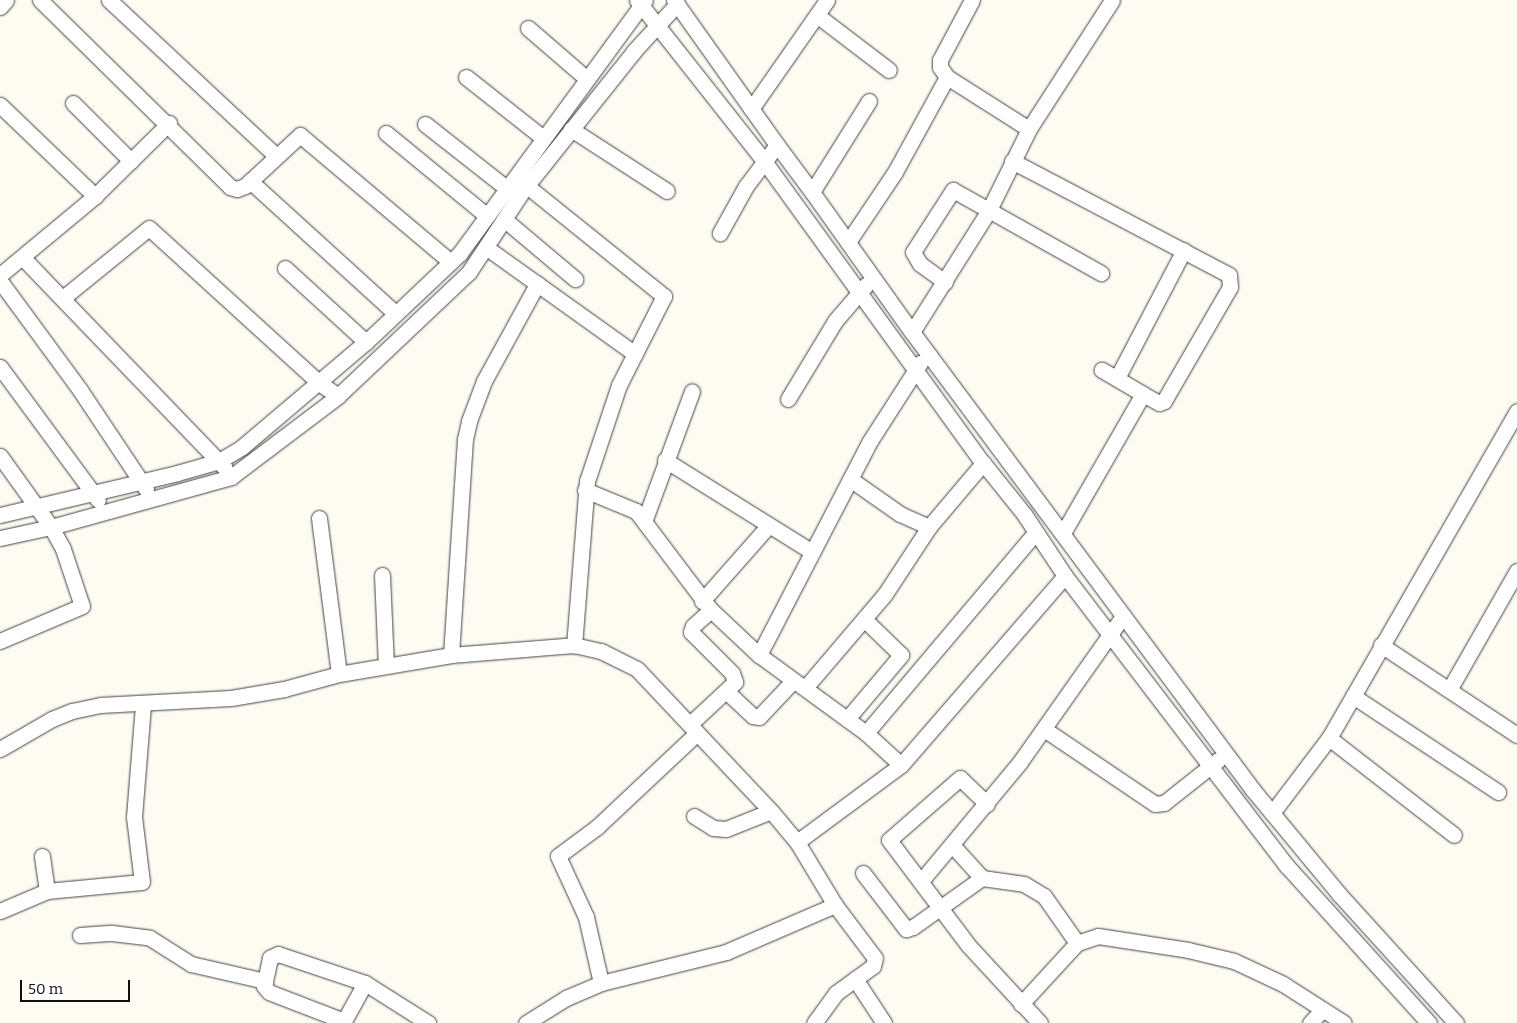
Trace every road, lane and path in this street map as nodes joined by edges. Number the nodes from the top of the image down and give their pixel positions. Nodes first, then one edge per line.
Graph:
1 (6, 0) edge
2 (40, 0) edge
3 (109, 0) edge
4 (827, 0) edge
5 (972, 0) edge
6 (1112, 0) edge
7 (641, 2) edge
8 (675, 2) edge
9 (0, 7) edge
10 (818, 16) junction
11 (657, 25) junction
12 (528, 28) dead end
13 (889, 70) dead end
14 (466, 77) dead end
15 (947, 77) junction
16 (586, 78) junction
17 (869, 101) dead end
18 (73, 103) dead end
19 (0, 105) edge
20 (751, 109) junction
21 (168, 124) junction
22 (425, 124) dead end
23 (572, 129) junction
24 (1029, 129) junction
25 (386, 133) dead end
26 (542, 137) junction
27 (777, 145) junction
28 (276, 156) junction
29 (1012, 160) junction
30 (131, 161) junction
31 (764, 161) junction
32 (250, 181) junction
33 (527, 186) junction
34 (505, 187) junction
35 (667, 192) dead end
36 (812, 192) junction
37 (95, 196) junction
38 (988, 212) junction
39 (486, 216) junction
40 (505, 220) junction
41 (720, 232) dead end
42 (848, 242) junction
43 (487, 248) junction
44 (1184, 250) junction
45 (23, 258) junction
46 (451, 262) junction
47 (285, 268) dead end
48 (1101, 273) dead end
49 (0, 274) edge
50 (874, 277) junction
51 (575, 279) dead end
52 (0, 282) edge
53 (945, 282) junction
54 (538, 284) junction
55 (859, 292) junction
56 (64, 298) junction
57 (396, 314) junction
58 (912, 332) junction
59 (366, 342) junction
60 (928, 352) junction
61 (635, 354) junction
62 (0, 367) edge
63 (915, 370) junction
64 (1102, 370) dead end
65 (1116, 378) junction
66 (318, 382) junction
67 (692, 391) dead end
68 (1143, 394) junction
69 (338, 396) junction
70 (788, 398) dead end
71 (1517, 411) edge
72 (0, 456) edge
73 (665, 460) junction
74 (219, 461) junction
75 (983, 463) junction
76 (231, 476) junction
77 (850, 479) junction
78 (142, 482) junction
79 (585, 490) junction
80 (94, 494) junction
81 (152, 499) junction
82 (37, 507) junction
83 (106, 511) junction
84 (0, 515) edge
85 (319, 518) dead end
86 (645, 519) junction
87 (770, 525) junction
88 (51, 527) junction
89 (929, 527) junction
90 (1036, 532) junction
91 (1063, 533) junction
92 (0, 538) edge
93 (812, 552) junction
94 (1517, 571) edge
95 (382, 575) dead end
96 (1066, 576) junction
97 (707, 606) junction
98 (1123, 616) junction
99 (865, 620) junction
100 (1109, 633) junction
101 (0, 641) edge
102 (574, 644) junction
103 (1382, 645) junction
104 (451, 654) junction
105 (759, 655) junction
106 (386, 666) junction
107 (338, 674) junction
108 (799, 684) junction
109 (1449, 690) junction
110 (726, 691) junction
111 (1353, 696) junction
112 (143, 704) junction
113 (847, 719) junction
114 (694, 728) junction
115 (1044, 728) junction
116 (866, 733) junction
117 (1517, 735) edge
118 (1329, 738) junction
119 (0, 749) edge
120 (1226, 752) junction
121 (901, 765) junction
122 (1210, 766) junction
123 (1498, 792) dead end
124 (987, 804) junction
125 (771, 810) junction
126 (1272, 813) junction
127 (694, 816) dead end
128 (1454, 835) dead end
129 (797, 842) junction
130 (953, 846) junction
131 (42, 856) dead end
132 (863, 872) dead end
133 (982, 878) junction
134 (921, 881) junction
135 (47, 891) junction
136 (835, 905) junction
137 (940, 907) junction
138 (0, 911) edge
139 (80, 935) dead end
140 (1077, 942) junction
141 (855, 979) junction
142 (265, 980) junction
143 (365, 983) junction
144 (601, 983) junction
145 (1021, 1004) junction
146 (1322, 1010) junction
147 (428, 1023) edge
148 (526, 1023) edge
149 (814, 1023) edge
150 (884, 1023) edge
151 (1040, 1023) edge
152 (1310, 1023) edge
153 (1344, 1023) edge
154 (1429, 1023) edge
155 (1456, 1023) edge

1 - 9 street
2 - 21 street
3 - 28 street
4 - 10 street
5 - 15 street
6 - 24 street
7 - 11 street
7 - 16 street
8 - 11 street
8 - 20 street
10 - 13 street
10 - 20 street
11 - 23 street
11 - 31 street
12 - 16 street
14 - 26 street
15 - 24 street
15 - 42 street
16 - 26 street
17 - 36 street
18 - 30 street
19 - 37 street
20 - 27 street
21 - 30 street
21 - 32 street
22 - 34 street
23 - 33 street
23 - 35 street
24 - 29 street
25 - 39 street
26 - 34 street
27 - 31 street
27 - 36 street
28 - 32 street
28 - 46 street
29 - 38 street
29 - 44 street
30 - 37 street
31 - 41 street
31 - 55 street
32 - 57 street
33 - 40 street
33 - 61 street
34 - 39 street
36 - 42 street
37 - 45 street
38 - 48 street
38 - 53 street
38 - 53 street
39 - 46 street
40 - 43 street
40 - 51 street
42 - 50 street
43 - 54 street
43 - 69 street
44 - 65 street
44 - 68 street
45 - 49 street
45 - 56 street
46 - 57 street
47 - 59 street
50 - 55 street
50 - 58 street
52 - 78 street
53 - 58 street
54 - 61 street
54 - 104 street
55 - 63 street
55 - 70 street
56 - 66 street
56 - 74 street
57 - 59 street
58 - 60 street
59 - 66 street
60 - 63 street
60 - 91 street
61 - 79 street
62 - 80 street
63 - 75 street
63 - 77 street
64 - 65 street
65 - 68 street
66 - 69 street
66 - 74 street
67 - 73 street
68 - 91 street
69 - 76 street
71 - 103 street
72 - 82 street
73 - 86 street
73 - 87 street
74 - 76 street
74 - 78 street
75 - 89 street
75 - 90 street
76 - 81 street
77 - 89 street
77 - 93 street
78 - 80 street
78 - 81 street
79 - 86 street
79 - 102 street
80 - 82 street
80 - 83 street
81 - 83 street
82 - 84 street
82 - 88 street
83 - 88 street
85 - 107 street
86 - 97 street
87 - 93 street
87 - 97 street
88 - 92 street
88 - 101 street
89 - 99 street
90 - 96 street
90 - 116 street
91 - 98 street
93 - 105 street
94 - 109 street
95 - 106 street
96 - 100 street
96 - 121 street
97 - 105 street
97 - 110 street
98 - 100 street
98 - 120 street
99 - 108 street
99 - 113 street
100 - 115 street
100 - 122 street
102 - 104 street
102 - 114 street
103 - 109 street
103 - 111 street
104 - 106 street
105 - 108 street
106 - 107 street
107 - 112 street
108 - 110 street
108 - 113 street
109 - 117 street
110 - 114 street
111 - 118 street
111 - 123 street
112 - 119 street
112 - 135 street
113 - 116 street
114 - 125 street
114 - 144 street
115 - 122 street
115 - 124 street
116 - 121 street
118 - 126 street
118 - 128 street
120 - 122 street
120 - 126 street
121 - 129 street
122 - 154 street
124 - 130 street
124 - 134 street
125 - 127 street
125 - 129 street
126 - 155 street
129 - 136 street
130 - 133 street
130 - 134 street
131 - 135 street
132 - 137 street
133 - 137 street
133 - 140 street
134 - 137 street
135 - 138 street
136 - 141 street
136 - 144 street
137 - 145 street
139 - 142 street
140 - 145 street
140 - 146 street
141 - 149 street
141 - 150 street
142 - 143 street
142 - 143 street
143 - 147 street
144 - 148 street
145 - 151 street
146 - 152 street
146 - 153 street

